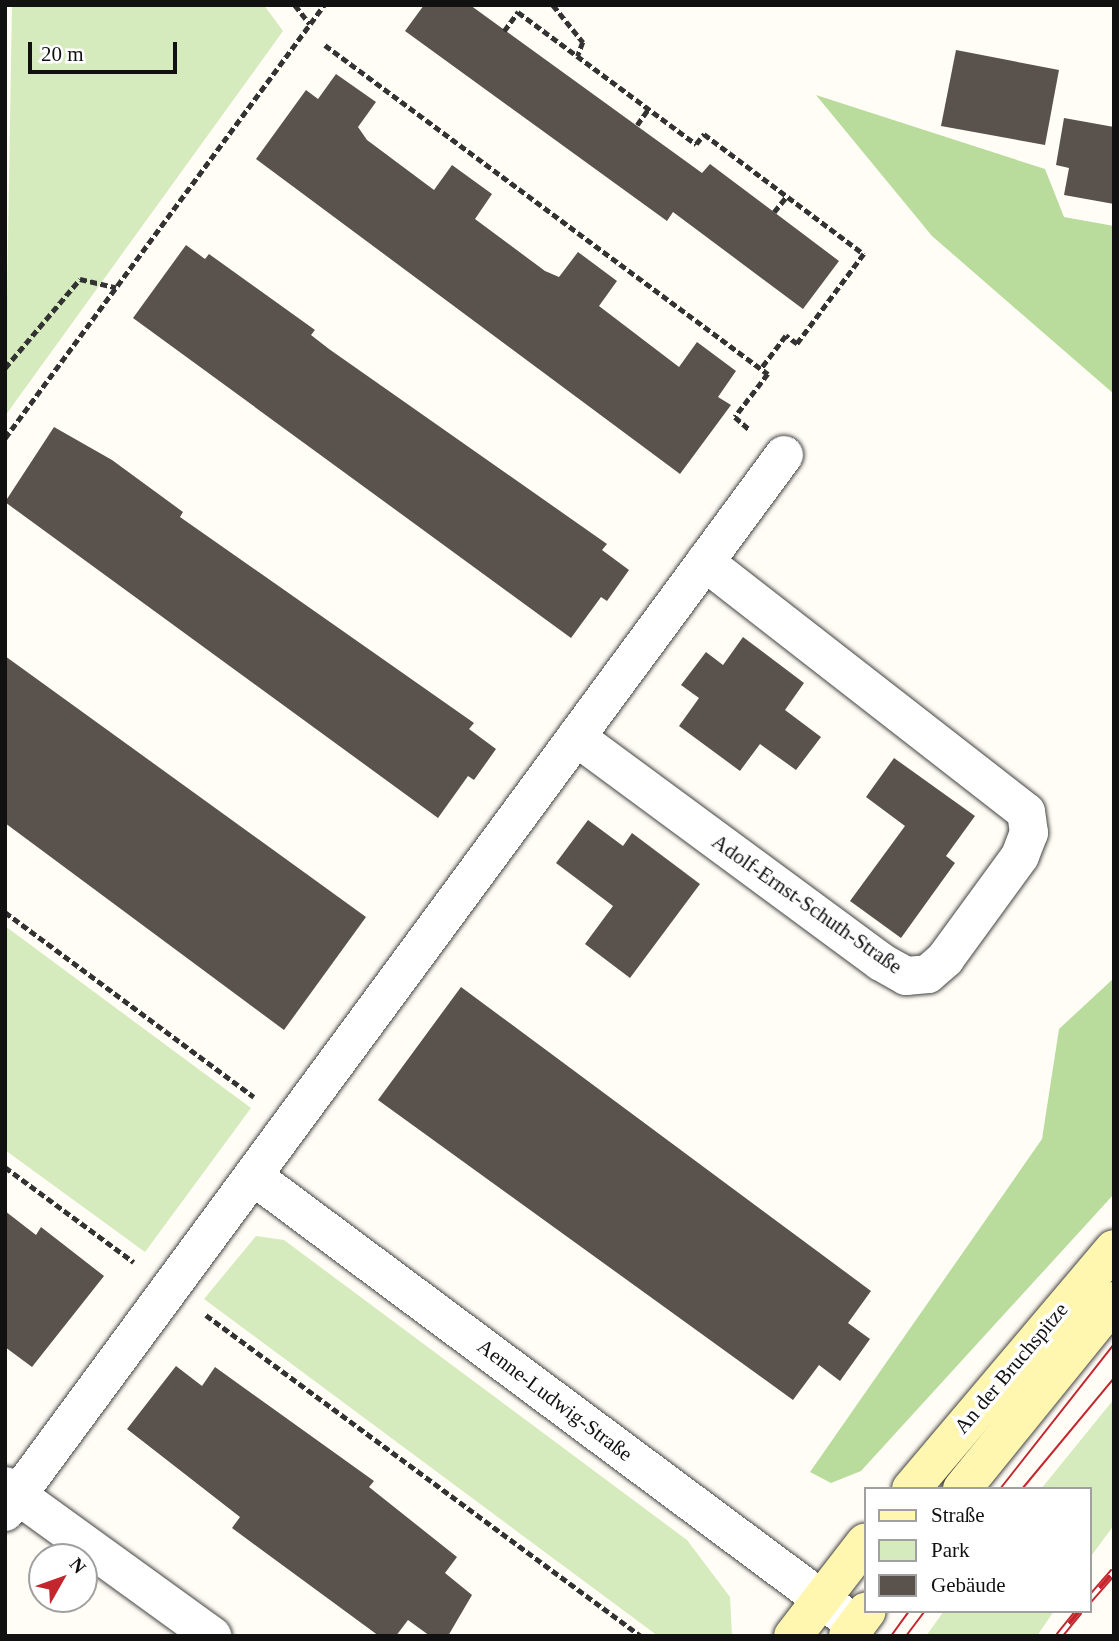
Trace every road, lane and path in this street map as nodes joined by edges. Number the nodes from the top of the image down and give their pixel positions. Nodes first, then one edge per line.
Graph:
1 (295, 5) edge
2 (324, 5) edge
3 (553, 5) edge
4 (310, 24) junction
5 (504, 31) dead end
6 (326, 45) dead end
7 (578, 56) junction
8 (648, 109) junction
9 (637, 125) dead end
10 (786, 197) junction
11 (774, 212) dead end
12 (116, 287) junction
13 (5, 368) edge
14 (761, 369) junction
15 (5, 438) edge
16 (783, 455) joint
17 (705, 562) junction
18 (576, 737) junction
19 (5, 912) edge
20 (292, 1124) junction
21 (5, 1167) edge
22 (253, 1176) junction
23 (1114, 1249) edge
24 (170, 1289) junction
25 (1114, 1301) edge
26 (913, 1487) edge
27 (964, 1487) edge
28 (9, 1498) edge
29 (864, 1545) edge
30 (820, 1598) junction
31 (857, 1624) edge
32 (212, 1636) edge
33 (642, 1636) edge
34 (793, 1636) edge

1 - 4 path
2 - 4 path
3 - 7 path
4 - 12 path
5 - 7 path
6 - 14 path
7 - 8 path
8 - 9 path
8 - 10 path
10 - 11 path
10 - 14 path
12 - 13 path
12 - 15 path
14 - 16 path
16 - 17 street
17 - 18 street
17 - 18 street, Adolf-Ernst-Schuth-Straße
18 - 20 street
19 - 20 path
20 - 22 street
21 - 24 path
22 - 24 street
22 - 30 street, Aenne-Ludwig-Straße
23 - 26 main road, An der Bruchspitze
24 - 28 street
24 - 33 path
25 - 27 main road, An der Bruchspitze
28 - 32 street
29 - 30 main road
30 - 31 street, Aenne-Ludwig-Straße
30 - 34 main road

